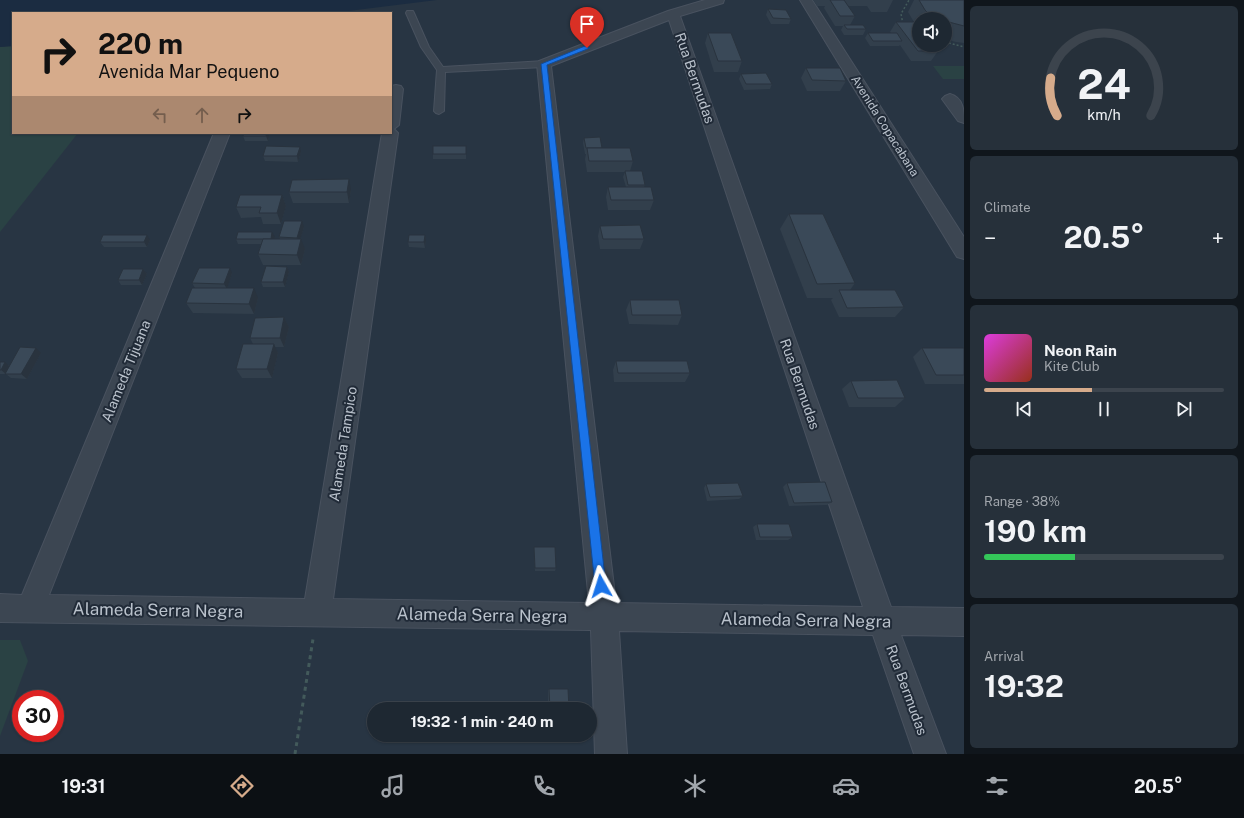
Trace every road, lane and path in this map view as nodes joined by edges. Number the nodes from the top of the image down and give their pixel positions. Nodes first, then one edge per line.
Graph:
1 (718, 0) edge
2 (806, 0) edge
3 (909, 0) edge
4 (410, 13) dead end
5 (672, 14) junction
6 (907, 27) edge
7 (952, 44) edge
8 (964, 47) edge
9 (544, 64) junction
10 (441, 70) junction
11 (396, 89) dead end
12 (950, 99) dead end
13 (439, 111) dead end
14 (392, 118) edge
15 (964, 118) edge
16 (222, 134) edge
17 (390, 134) edge
18 (964, 252) edge
19 (0, 608) edge
20 (30, 609) junction
21 (317, 612) junction
22 (604, 617) junction
23 (882, 621) junction
24 (964, 622) edge
25 (295, 754) edge
26 (611, 754) edge
27 (930, 754) edge

1 - 5 street
2 - 18 street, Avenida Copacabana
3 - 6 path
4 - 10 lane
5 - 9 street
5 - 23 street, Rua Bermudas
7 - 8 path
9 - 10 lane
9 - 22 street
10 - 13 lane
11 - 14 street
12 - 15 street
16 - 20 street, Alameda Tijuana
17 - 21 street, Alameda Tampico
19 - 20 street, Alameda Serra Negra
20 - 21 street, Alameda Serra Negra
21 - 22 street, Alameda Serra Negra
21 - 25 path
22 - 23 street, Alameda Serra Negra
22 - 26 street
23 - 24 street, Alameda Serra Negra
23 - 27 street, Rua Bermudas

